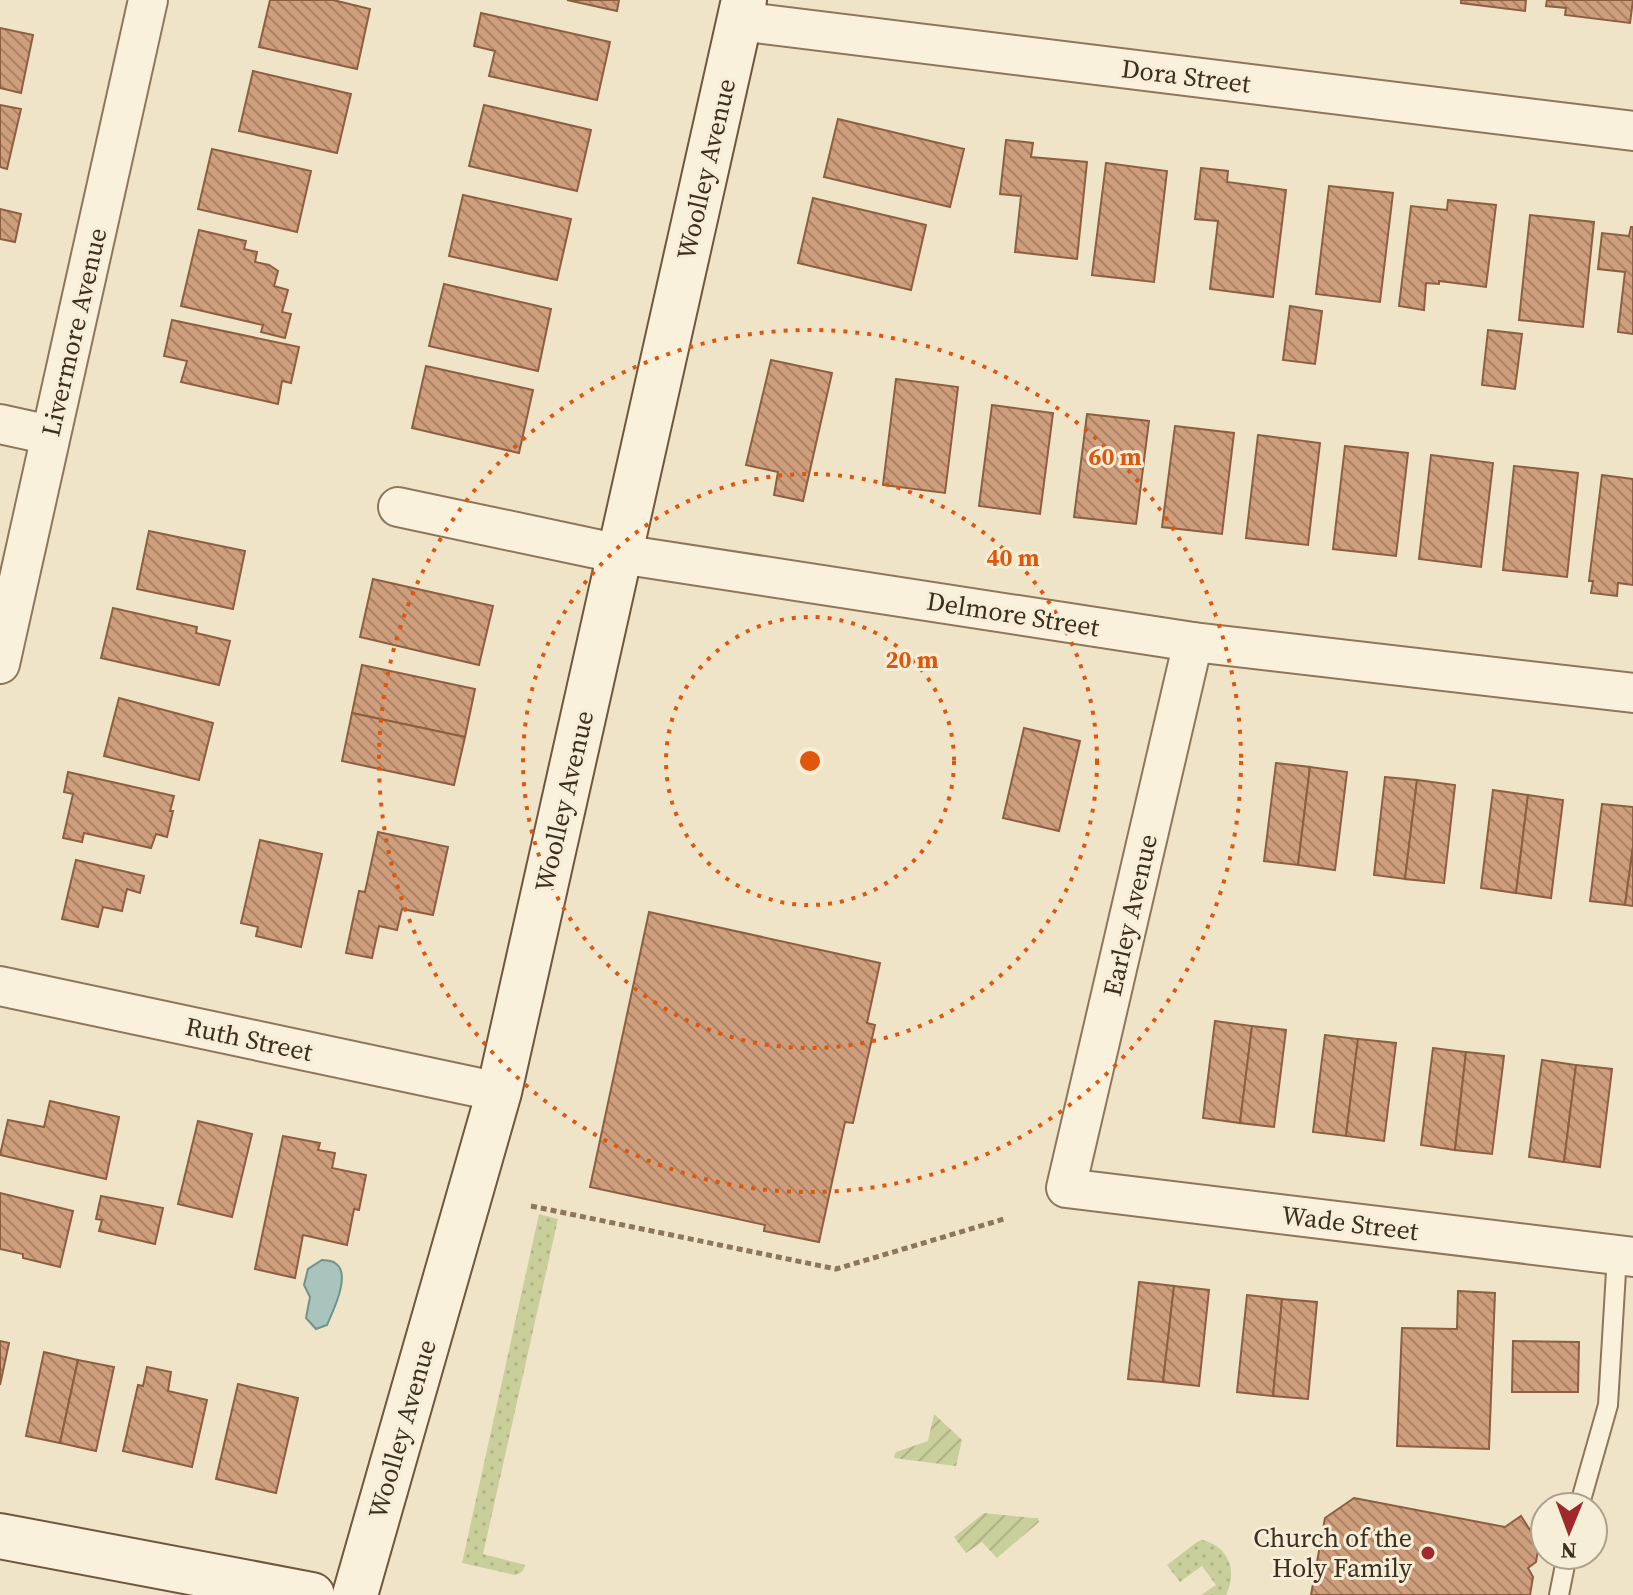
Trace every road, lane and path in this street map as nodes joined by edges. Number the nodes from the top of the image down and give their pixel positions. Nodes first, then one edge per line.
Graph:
1 (148, 0) edge
2 (741, 11) edge
3 (1633, 131) edge
4 (0, 424) edge
5 (50, 435) junction
6 (398, 507) dead end
7 (620, 554) junction
8 (1193, 642) junction
9 (0, 664) edge
10 (1633, 693) edge
11 (0, 986) edge
12 (499, 1092) junction
13 (1066, 1188) joint
14 (531, 1206) dead end
15 (1004, 1219) dead end
16 (1625, 1256) edge
17 (1584, 1491) edge
18 (0, 1536) edge
19 (1564, 1571) edge
20 (312, 1595) edge
21 (355, 1595) edge
22 (1559, 1595) edge

1 - 5 street, Livermore Avenue
2 - 3 street, Dora Street
2 - 7 street, Woolley Avenue
4 - 5 street
5 - 9 street, Livermore Avenue
6 - 7 street, Delmore Street
7 - 8 street, Delmore Street
7 - 12 street, Woolley Avenue
8 - 10 street, Delmore Street
8 - 13 street, Earley Avenue
11 - 12 street, Ruth Street
12 - 21 street, Woolley Avenue
13 - 16 street, Wade Street
14 - 15 path
16 - 17 lane
18 - 20 street
19 - 22 lane

